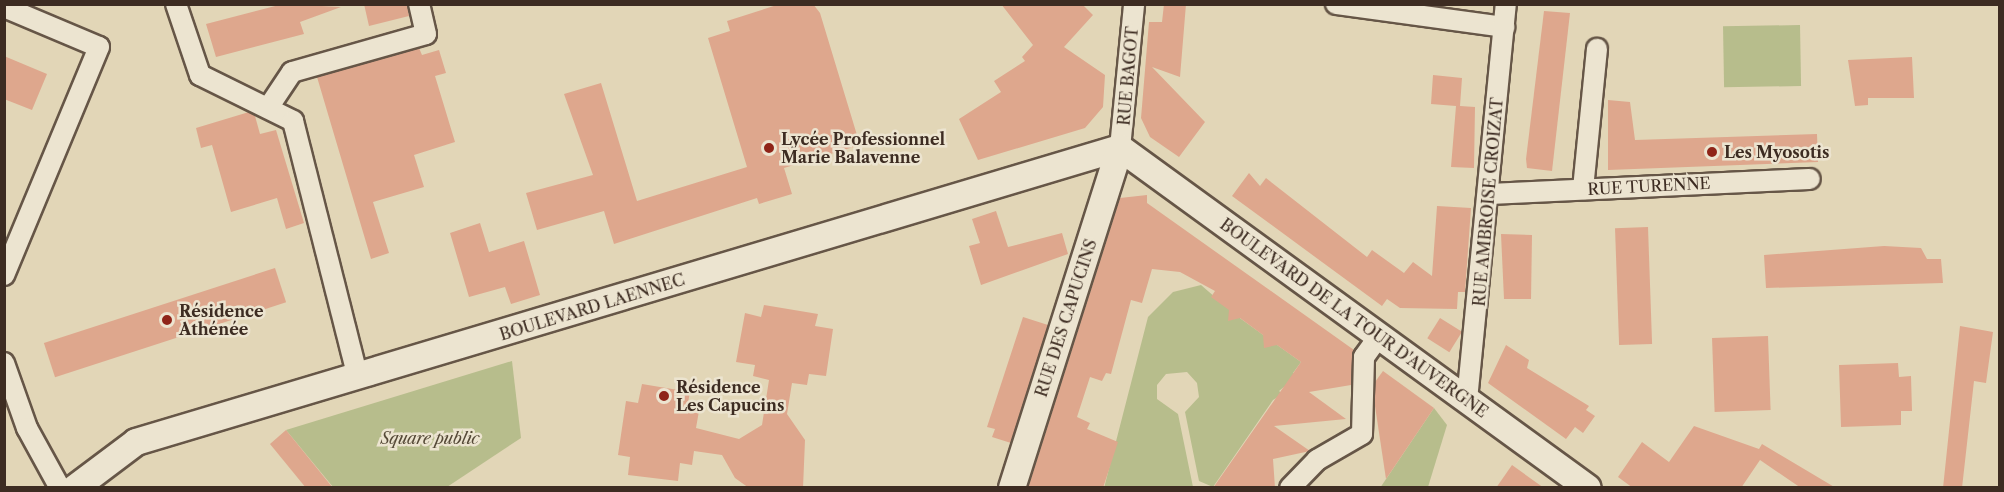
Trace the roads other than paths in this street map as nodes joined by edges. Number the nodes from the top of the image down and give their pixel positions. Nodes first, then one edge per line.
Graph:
1 (176, 4) edge
2 (419, 4) edge
3 (1336, 4) edge
4 (1506, 4) edge
5 (1130, 7) edge
6 (4, 8) edge
7 (1504, 27) junction
8 (1597, 49) dead end
9 (268, 108) junction
10 (1120, 148) junction
11 (1810, 179) dead end
12 (1582, 189) junction
13 (1489, 194) junction
14 (4, 275) edge
15 (1379, 336) junction
16 (4, 363) edge
17 (358, 378) junction
18 (1467, 400) junction
19 (60, 488) edge
20 (75, 488) edge
21 (1012, 488) edge
22 (1290, 488) edge
23 (1588, 488) edge

1 - 9 street
2 - 9 street
3 - 7 street
4 - 7 street, RUE AMBROISE CROIZAT
5 - 10 street, RUE BAGOT
6 - 14 street
7 - 13 street, RUE AMBROISE CROIZAT
8 - 12 street
9 - 17 street
10 - 15 street, BOULEVARD DE LA TOUR D'AUVERGNE
10 - 17 street, BOULEVARD LAENNEC
10 - 21 street, RUE DES CAPUCINS
11 - 12 street, RUE TURENNE
12 - 13 street, RUE TURENNE
13 - 18 street, RUE AMBROISE CROIZAT
15 - 18 street, BOULEVARD DE LA TOUR D'AUVERGNE
15 - 22 street
16 - 19 street
17 - 20 street, BOULEVARD LAENNEC
18 - 23 street, BOULEVARD DE LA TOUR D'AUVERGNE

